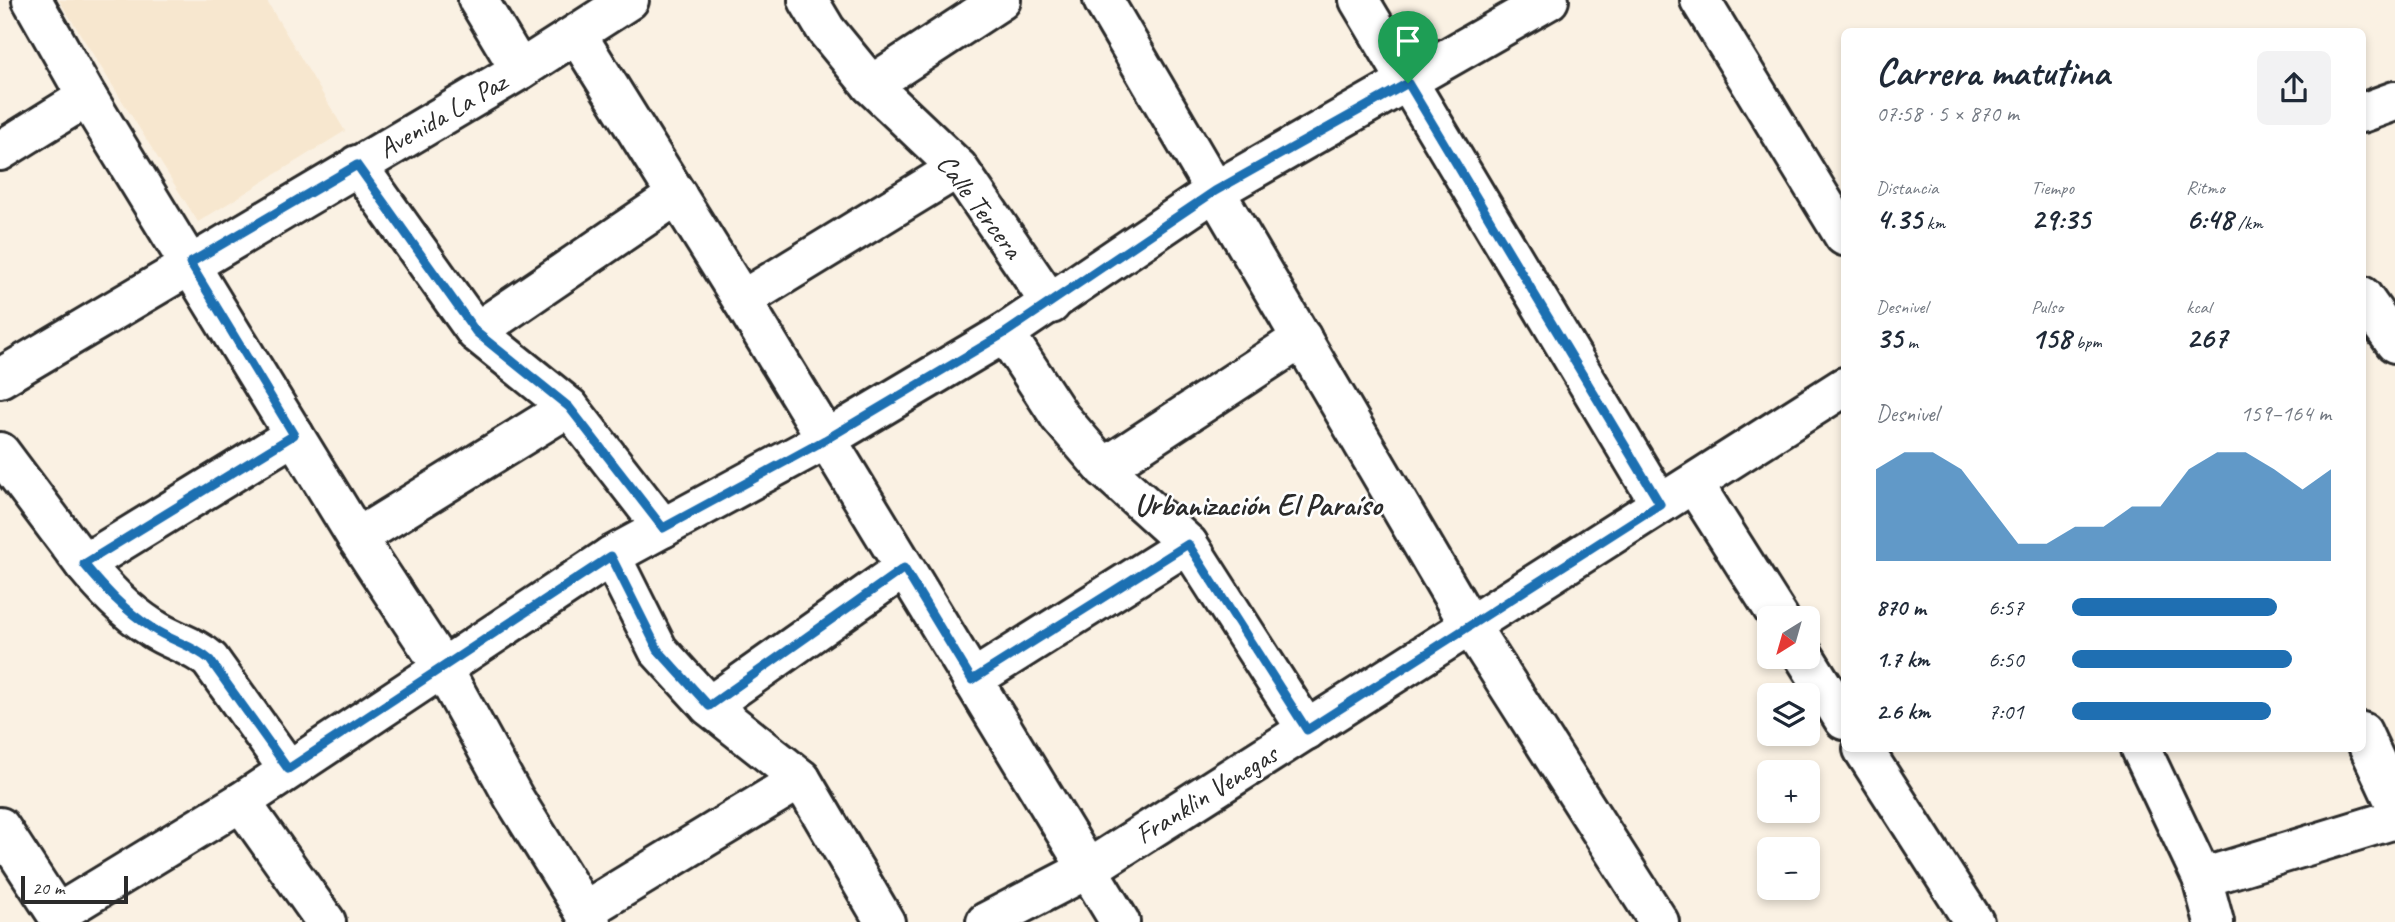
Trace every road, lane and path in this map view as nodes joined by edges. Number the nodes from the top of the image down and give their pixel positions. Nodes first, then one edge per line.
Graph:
1 (15, 0) edge
2 (32, 0) edge
3 (478, 0) edge
4 (629, 0) edge
5 (808, 0) edge
6 (1001, 0) edge
7 (1103, 0) edge
8 (1359, 0) edge
9 (1549, 0) edge
10 (1700, 0) edge
11 (0, 9) edge
12 (577, 35) junction
13 (520, 70) junction
14 (1408, 83) junction
15 (871, 85) junction
16 (87, 97) junction
17 (2395, 102) edge
18 (2366, 112) edge
19 (0, 151) edge
20 (357, 165) junction
21 (958, 168) junction
22 (1215, 191) junction
23 (677, 195) junction
24 (1841, 231) edge
25 (190, 263) junction
26 (742, 300) junction
27 (2366, 302) edge
28 (1051, 304) junction
29 (476, 332) junction
30 (1005, 333) junction
31 (1302, 338) junction
32 (2395, 343) edge
33 (0, 378) edge
34 (1841, 389) edge
35 (569, 407) junction
36 (294, 435) junction
37 (825, 440) junction
38 (0, 453) edge
39 (1104, 468) junction
40 (1693, 484) junction
41 (1660, 504) junction
42 (663, 528) junction
43 (357, 538) junction
44 (1188, 544) junction
45 (611, 556) junction
46 (84, 564) junction
47 (904, 568) junction
48 (1771, 606) edge
49 (1469, 624) junction
50 (442, 667) junction
51 (1812, 669) edge
52 (972, 680) junction
53 (709, 706) junction
54 (1841, 715) edge
55 (1307, 730) junction
56 (2366, 741) edge
57 (1865, 752) edge
58 (2142, 752) edge
59 (288, 769) junction
60 (801, 779) junction
61 (242, 802) junction
62 (2395, 803) edge
63 (2395, 819) edge
64 (0, 827) edge
65 (1088, 869) junction
66 (2202, 878) junction
67 (587, 916) edge
68 (1643, 916) edge
69 (60, 918) edge
70 (327, 922) edge
71 (886, 922) edge
72 (986, 922) edge
73 (1120, 922) edge
74 (1973, 922) edge
75 (2214, 922) edge

1 - 11 street
2 - 16 street
3 - 13 street
4 - 12 street, Avenida La Paz
5 - 15 street, Calle Tercera
6 - 15 street
7 - 22 street
8 - 14 street
9 - 14 street
10 - 24 street
12 - 13 street, Avenida La Paz
12 - 23 street
13 - 20 street, Avenida La Paz
14 - 22 street
14 - 41 street
15 - 21 street, Calle Tercera
16 - 19 street
16 - 25 street
17 - 18 street
20 - 25 street, Avenida La Paz
20 - 29 street
21 - 26 street
21 - 28 street, Calle Tercera
22 - 28 street
22 - 31 street
23 - 26 street
23 - 29 street
25 - 33 street, Avenida La Paz
25 - 36 street
26 - 37 street
27 - 32 street
28 - 30 street
29 - 35 street
30 - 37 street
30 - 39 street
31 - 39 street
31 - 49 street
34 - 40 street, Franklin Venegas
35 - 42 street
35 - 43 street
36 - 43 street
36 - 46 street
37 - 42 street
37 - 47 street
38 - 46 street
39 - 44 street
40 - 41 street, Franklin Venegas
40 - 48 street
41 - 49 street, Franklin Venegas
42 - 45 street
43 - 50 street
44 - 52 street
44 - 55 street
45 - 50 street
45 - 53 street
46 - 59 street
47 - 52 street
47 - 53 street
49 - 55 street, Franklin Venegas
49 - 68 street
50 - 59 street
50 - 67 street
51 - 54 street
52 - 65 street
53 - 60 street
55 - 65 street, Franklin Venegas
56 - 62 street
57 - 74 street
58 - 66 street
59 - 61 street
60 - 67 street
60 - 71 street
61 - 69 street
61 - 70 street
63 - 66 street
64 - 69 street
65 - 72 street, Franklin Venegas
65 - 73 street
66 - 75 street

